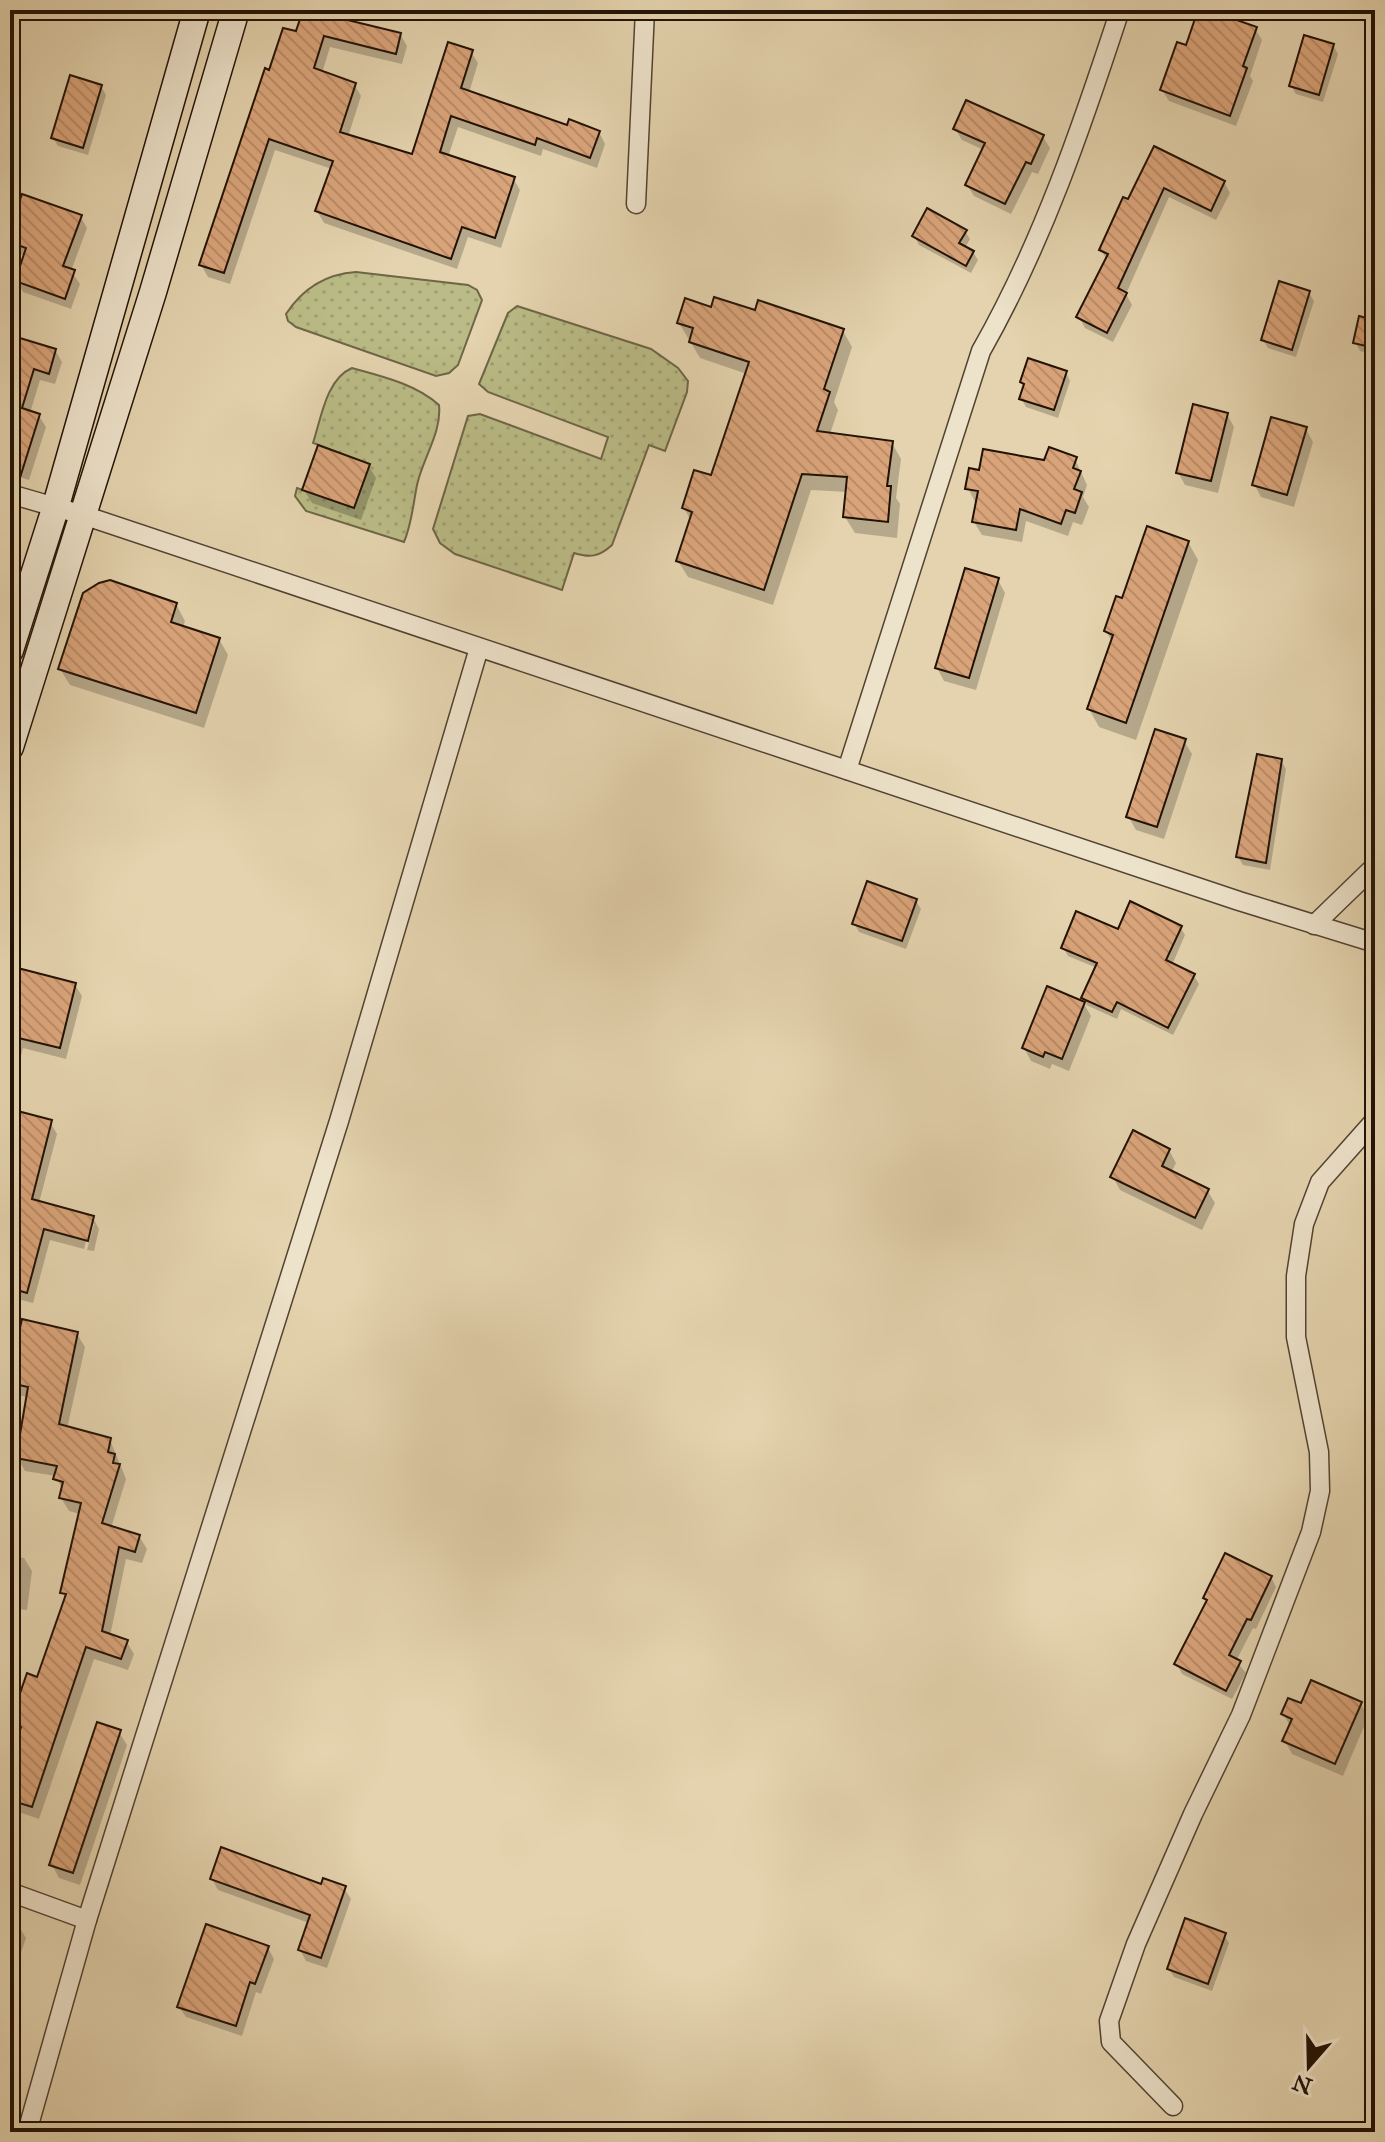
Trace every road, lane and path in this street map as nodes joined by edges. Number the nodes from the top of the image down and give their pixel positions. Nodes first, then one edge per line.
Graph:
1 (197, 10) edge
2 (236, 10) edge
3 (645, 10) edge
4 (1120, 10) edge
5 (636, 204) dead end
6 (10, 494) edge
7 (55, 509) junction
8 (83, 515) junction
9 (479, 648) junction
10 (10, 650) edge
11 (10, 747) edge
12 (847, 770) junction
13 (1375, 866) edge
14 (1314, 925) junction
15 (1375, 943) edge
16 (1375, 1120) edge
17 (10, 1892) edge
18 (87, 1920) junction
19 (1173, 2106) dead end
20 (27, 2132) edge

1 - 7 street
2 - 8 street
3 - 5 street
4 - 12 street
6 - 7 street
7 - 8 street
7 - 10 street
8 - 9 street
8 - 11 street
9 - 12 street
9 - 18 street
12 - 14 street
13 - 14 street
14 - 15 street
16 - 19 street
17 - 18 street
18 - 20 street

